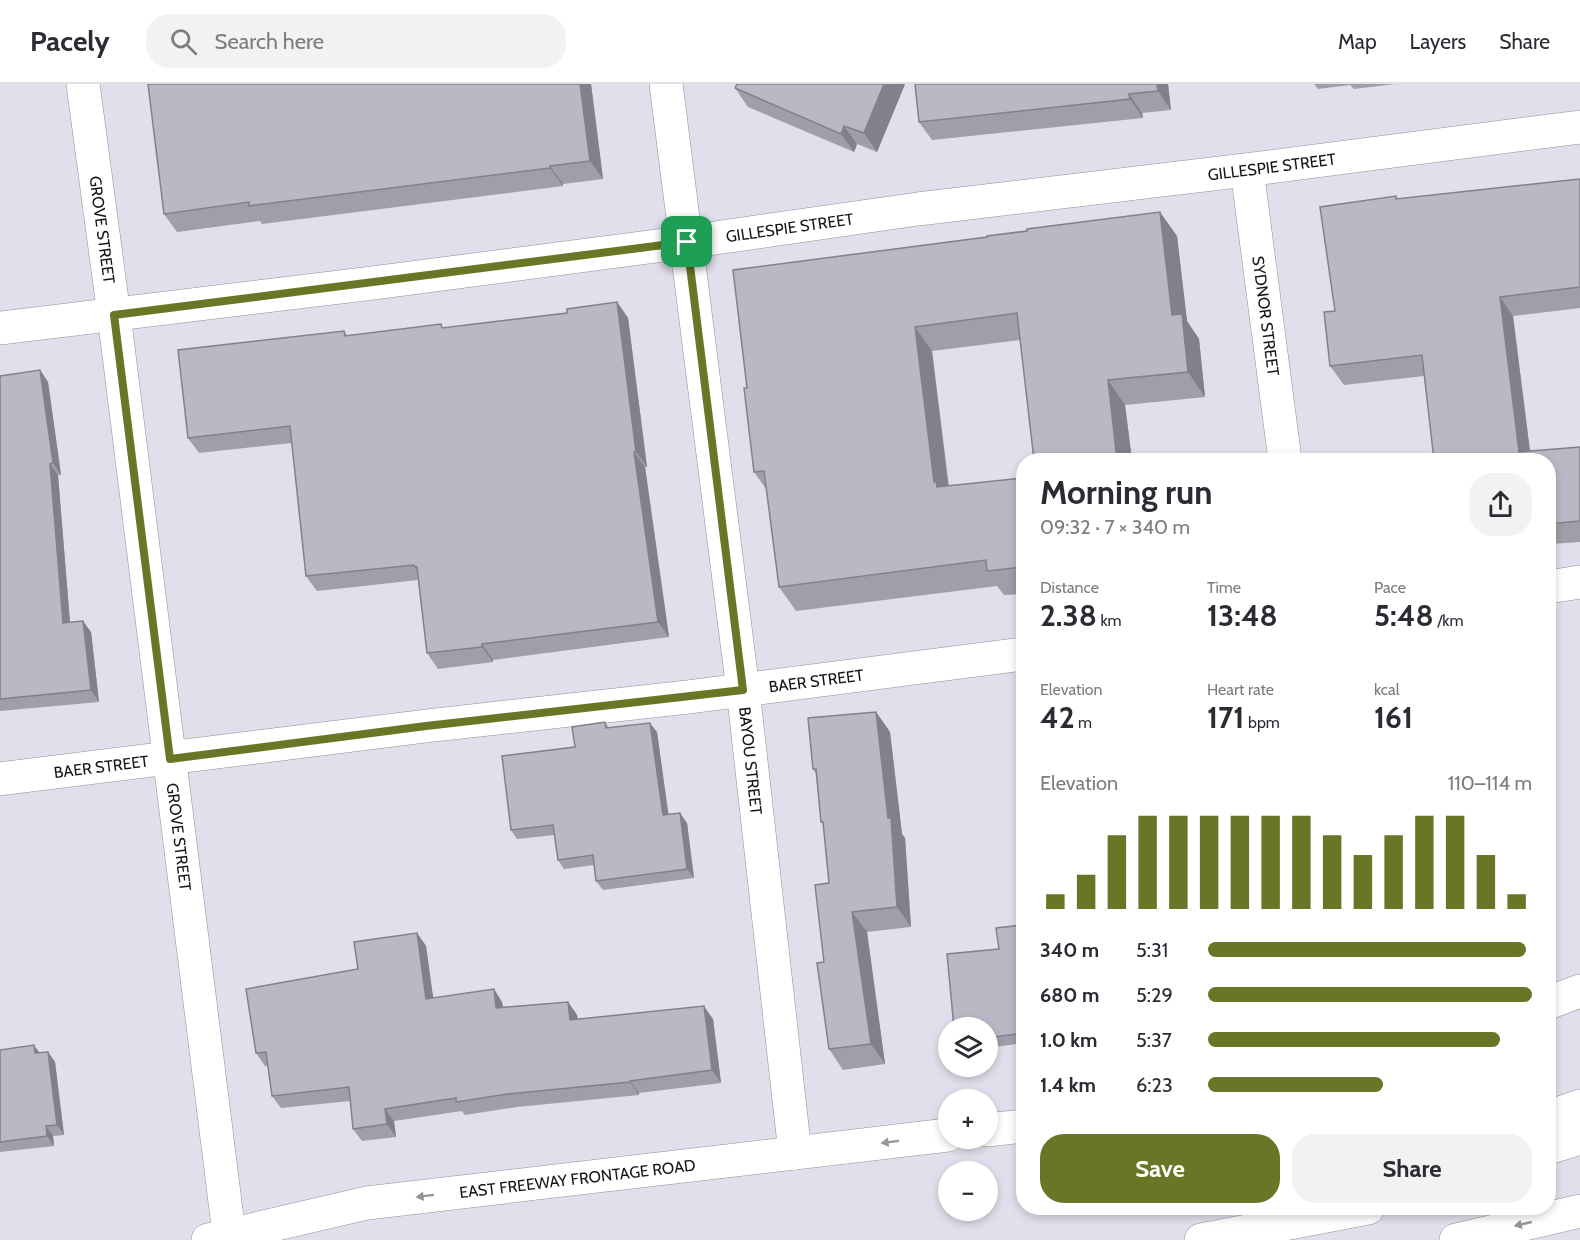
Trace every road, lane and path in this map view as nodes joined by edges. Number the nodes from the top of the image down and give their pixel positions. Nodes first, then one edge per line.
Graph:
1 (83, 84) edge
2 (666, 84) edge
3 (1580, 127) edge
4 (1247, 170) junction
5 (687, 242) junction
6 (114, 315) junction
7 (0, 328) edge
8 (1284, 453) edge
9 (1580, 582) edge
10 (1556, 585) edge
11 (1016, 655) edge
12 (743, 690) junction
13 (170, 759) junction
14 (0, 779) edge
15 (1580, 991) edge
16 (1556, 1000) edge
17 (1580, 1106) edge
18 (1556, 1114) edge
19 (1016, 1127) edge
20 (998, 1129) edge
21 (938, 1136) edge
22 (1580, 1138) edge
23 (1556, 1146) edge
24 (795, 1153) junction
25 (1580, 1211) edge
26 (1252, 1215) edge
27 (1331, 1215) edge
28 (219, 1237) edge
29 (1175, 1240) edge
30 (1201, 1240) edge
31 (1456, 1240) edge

1 - 6 main road, GROVE STREET
2 - 5 main road, BAYOU STREET
3 - 4 main road, GILLESPIE STREET
4 - 5 main road, GILLESPIE STREET
4 - 8 main road, SYDNOR STREET
5 - 6 main road, GILLESPIE STREET
5 - 12 main road, BAYOU STREET
6 - 7 main road, GILLESPIE STREET
6 - 13 main road, GROVE STREET
9 - 10 main road
11 - 12 main road, BAER STREET
12 - 13 main road, BAER STREET
12 - 24 main road, BAYOU STREET
13 - 14 main road, BAER STREET
13 - 28 main road, GROVE STREET
15 - 16 main road
17 - 18 main road
19 - 20 main road
21 -> 24 main road, EAST FREEWAY FRONTAGE ROAD
22 - 23 main road
24 -> 28 main road, EAST FREEWAY FRONTAGE ROAD
25 -> 31 main road
26 - 29 main road
27 - 30 main road

